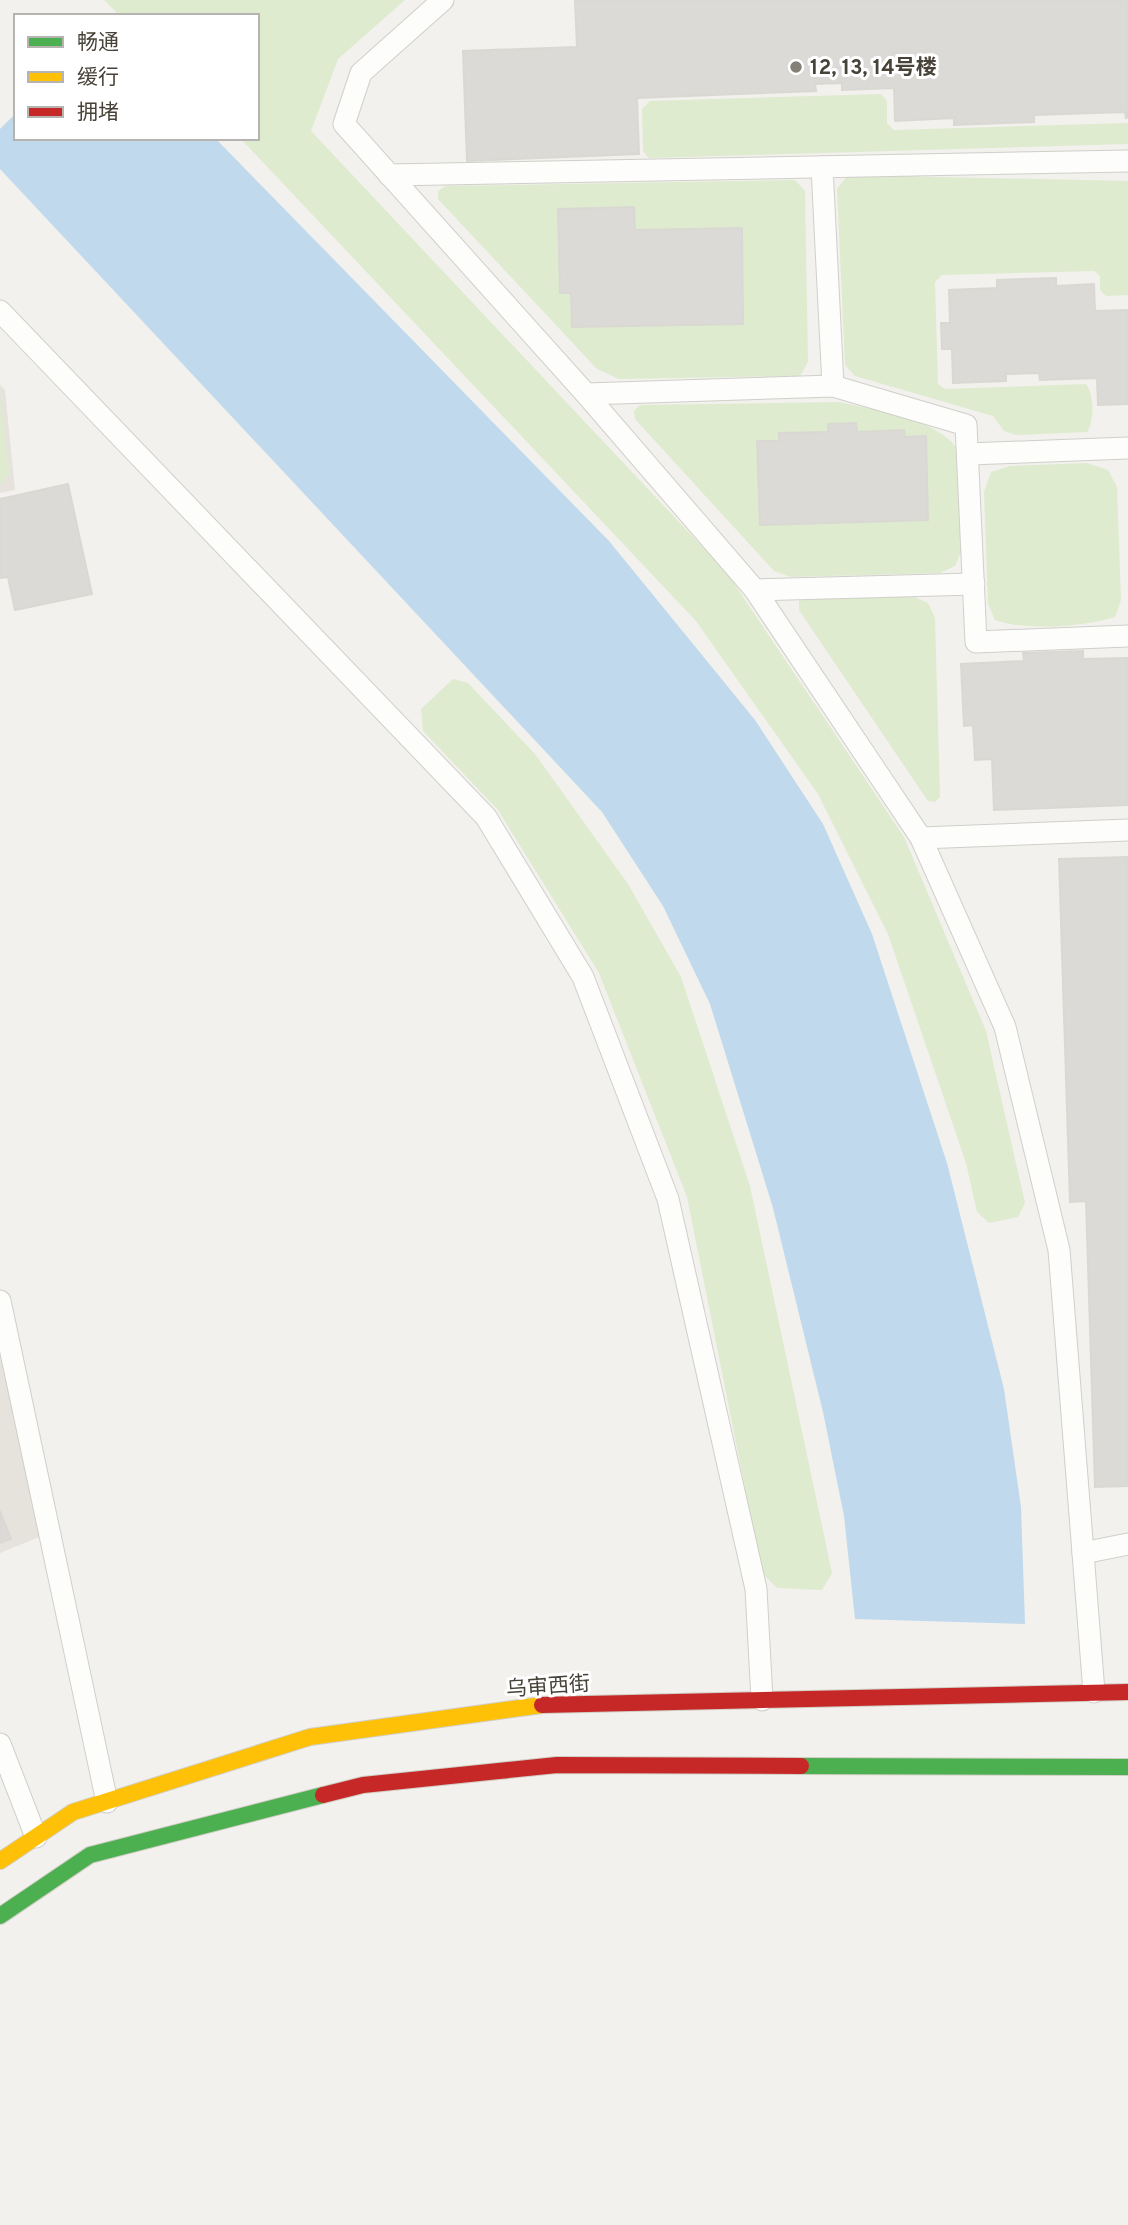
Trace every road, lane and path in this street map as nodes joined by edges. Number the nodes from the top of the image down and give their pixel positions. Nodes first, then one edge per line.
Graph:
1 (443, 0) edge
2 (1128, 161) edge
3 (822, 167) junction
4 (388, 175) junction
5 (0, 311) edge
6 (833, 386) junction
7 (586, 394) junction
8 (1128, 448) edge
9 (968, 454) junction
10 (974, 584) junction
11 (755, 590) junction
12 (1128, 636) edge
13 (1128, 830) edge
14 (921, 838) junction
15 (0, 1301) edge
16 (8, 1376) edge
17 (1128, 1544) edge
18 (1083, 1553) junction
19 (1127, 1691) edge
20 (1094, 1692) junction
21 (762, 1700) junction
22 (0, 1744) edge
23 (1128, 1767) edge
24 (107, 1802) junction
25 (36, 1837) junction
26 (0, 1861) edge
27 (0, 1916) edge

1 - 4 lane
2 - 3 lane
3 - 4 lane
3 - 6 lane
4 - 7 lane
5 - 21 lane
6 - 7 lane
6 - 9 lane
7 - 11 lane
8 - 9 lane
9 - 10 lane
10 - 11 lane
10 - 12 lane
11 - 14 lane
13 - 14 lane
14 - 18 lane
15 - 16 lane
16 - 24 lane
17 - 18 lane
18 - 20 lane
19 - 20 main road, 乌审西街
20 - 21 main road, 乌审西街
21 - 24 main road, 乌审西街
22 - 25 lane
23 - 27 main road
24 - 25 main road, 乌审西街
25 - 26 main road, 乌审西街

